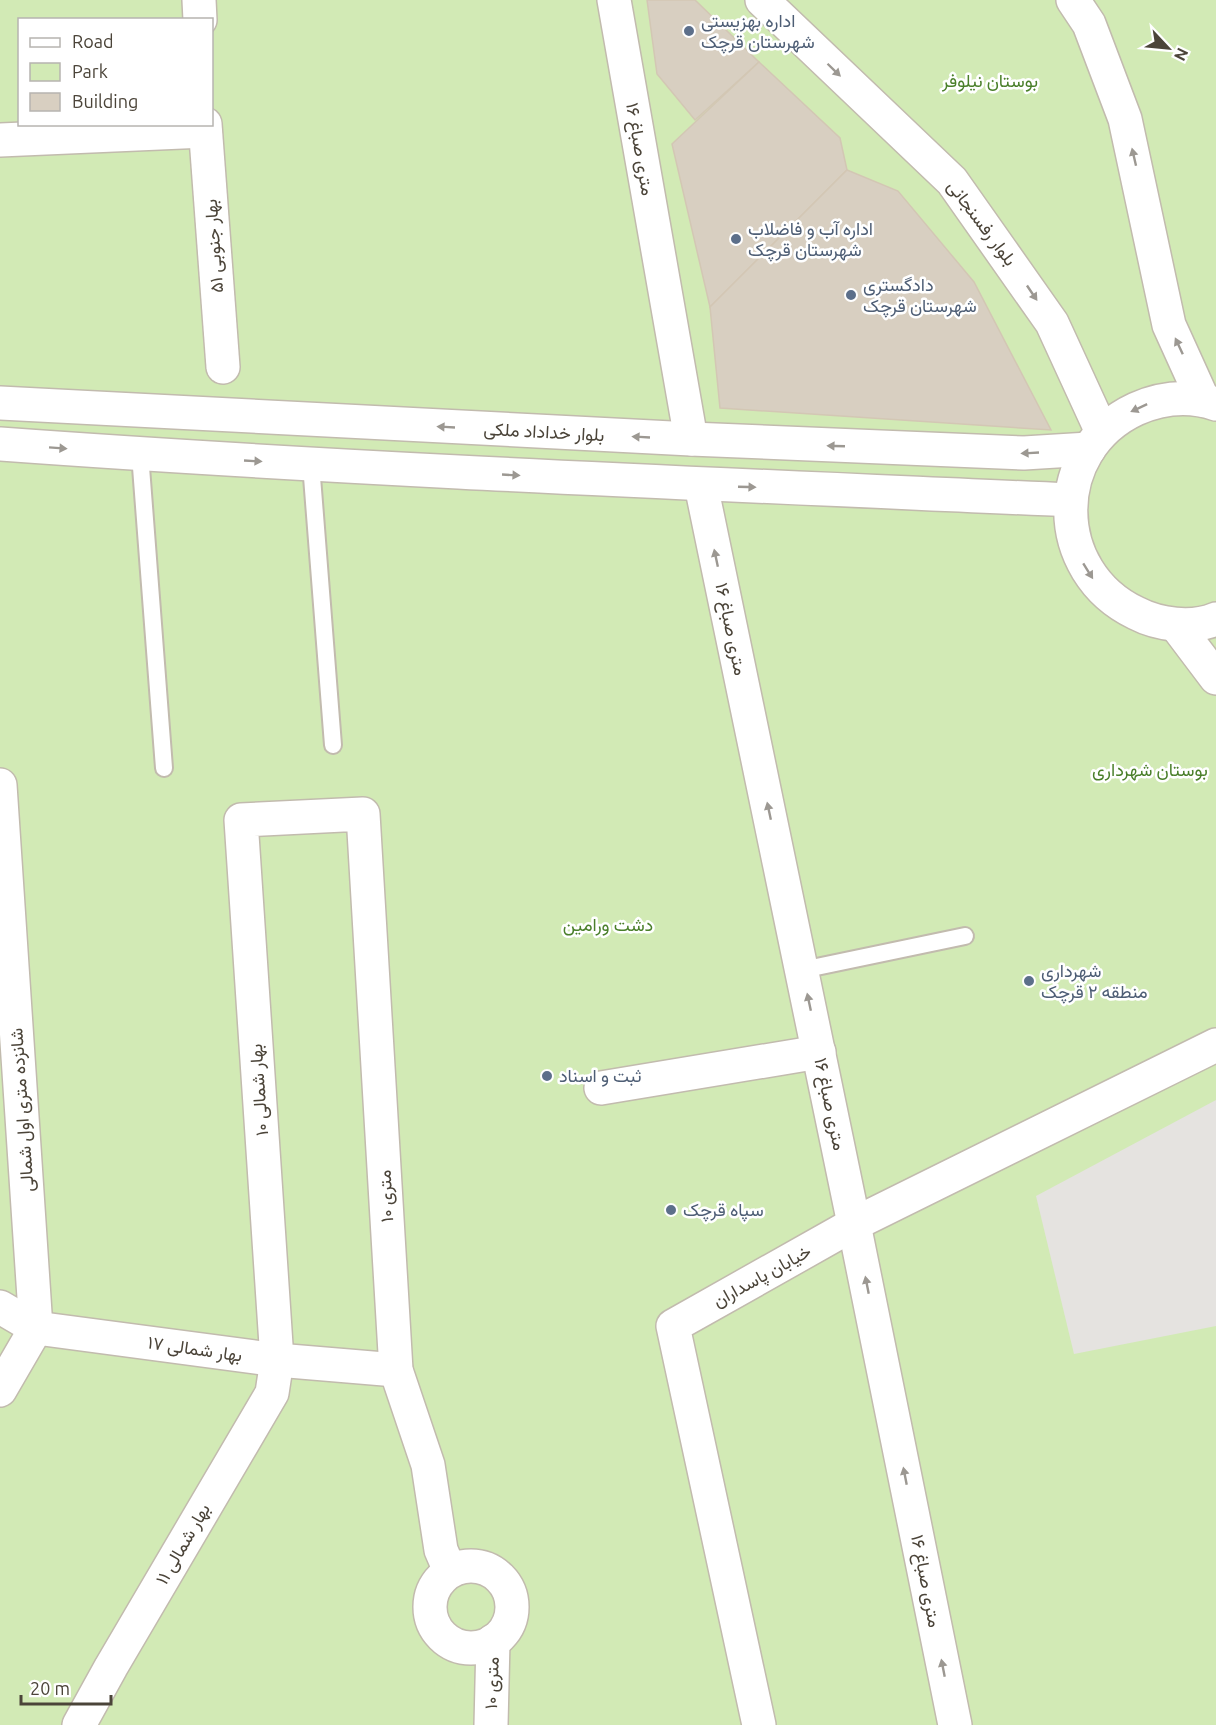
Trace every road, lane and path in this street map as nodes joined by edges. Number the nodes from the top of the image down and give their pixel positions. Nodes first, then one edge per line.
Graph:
1 (199, 0) edge
2 (614, 0) edge
3 (762, 0) edge
4 (1073, 0) edge
5 (200, 18) edge
6 (205, 128) edge
7 (0, 140) edge
8 (223, 367) dead end
9 (1210, 402) edge
10 (0, 403) edge
11 (691, 439) junction
12 (1095, 441) junction
13 (0, 444) edge
14 (140, 454) junction
15 (311, 464) junction
16 (701, 485) junction
17 (1070, 501) junction
18 (1216, 619) edge
19 (1176, 625) junction
20 (1216, 678) edge
21 (333, 745) dead end
22 (164, 768) dead end
23 (0, 785) edge
24 (241, 820) joint
25 (966, 936) dead end
26 (802, 970) junction
27 (1216, 1045) edge
28 (819, 1052) junction
29 (601, 1088) dead end
30 (854, 1224) junction
31 (0, 1307) edge
32 (36, 1328) junction
33 (277, 1360) junction
34 (396, 1370) junction
35 (0, 1390) edge
36 (450, 1571) junction
37 (493, 1641) junction
38 (111, 1667) junction
39 (79, 1725) edge
40 (108, 1725) edge
41 (491, 1725) edge
42 (759, 1725) edge
43 (955, 1725) edge

1 - 5 street
2 - 11 street, ۱۶ متری صباغ
3 -> 12 street, بلوار رفسنجانی
9 -> 4 street
6 - 7 street
6 - 8 street, بهار جنوبی ۵۱
9 -> 12 street
11 -> 10 street, بلوار خداداد ملکی
12 -> 11 street, بلوار خداداد ملکی
12 - 17 street
13 -> 14 street
14 -> 15 street
14 - 22 lane
15 -> 16 street
15 - 21 lane
16 -> 17 street
26 -> 16 street, ۱۶ متری صباغ
17 -> 19 street
18 - 19 street
19 - 20 street
23 - 32 street, شانزده متری اول شمالی
24 - 33 street, بهار شمالی ۱۰
24 - 34 street, ۱۰ متری
25 - 26 lane
28 -> 26 street, ۱۶ متری صباغ
27 - 30 street, خیابان پاسداران
28 - 29 street
28 - 30 street, ۱۶ متری صباغ
30 - 42 street, خیابان پاسداران
43 -> 30 street, ۱۶ متری صباغ
31 - 32 street, بهار شمالی ۱۷
32 - 33 street, بهار شمالی ۱۷
32 - 35 street
33 - 34 street, بهار شمالی ۱۷
33 - 38 street, بهار شمالی ۱۱
34 - 36 street, ۱۰ متری
36 - 37 street
36 - 37 street
37 - 41 street, ۱۰ متری
38 - 39 street, بهار شمالی ۱۱
38 - 40 street

